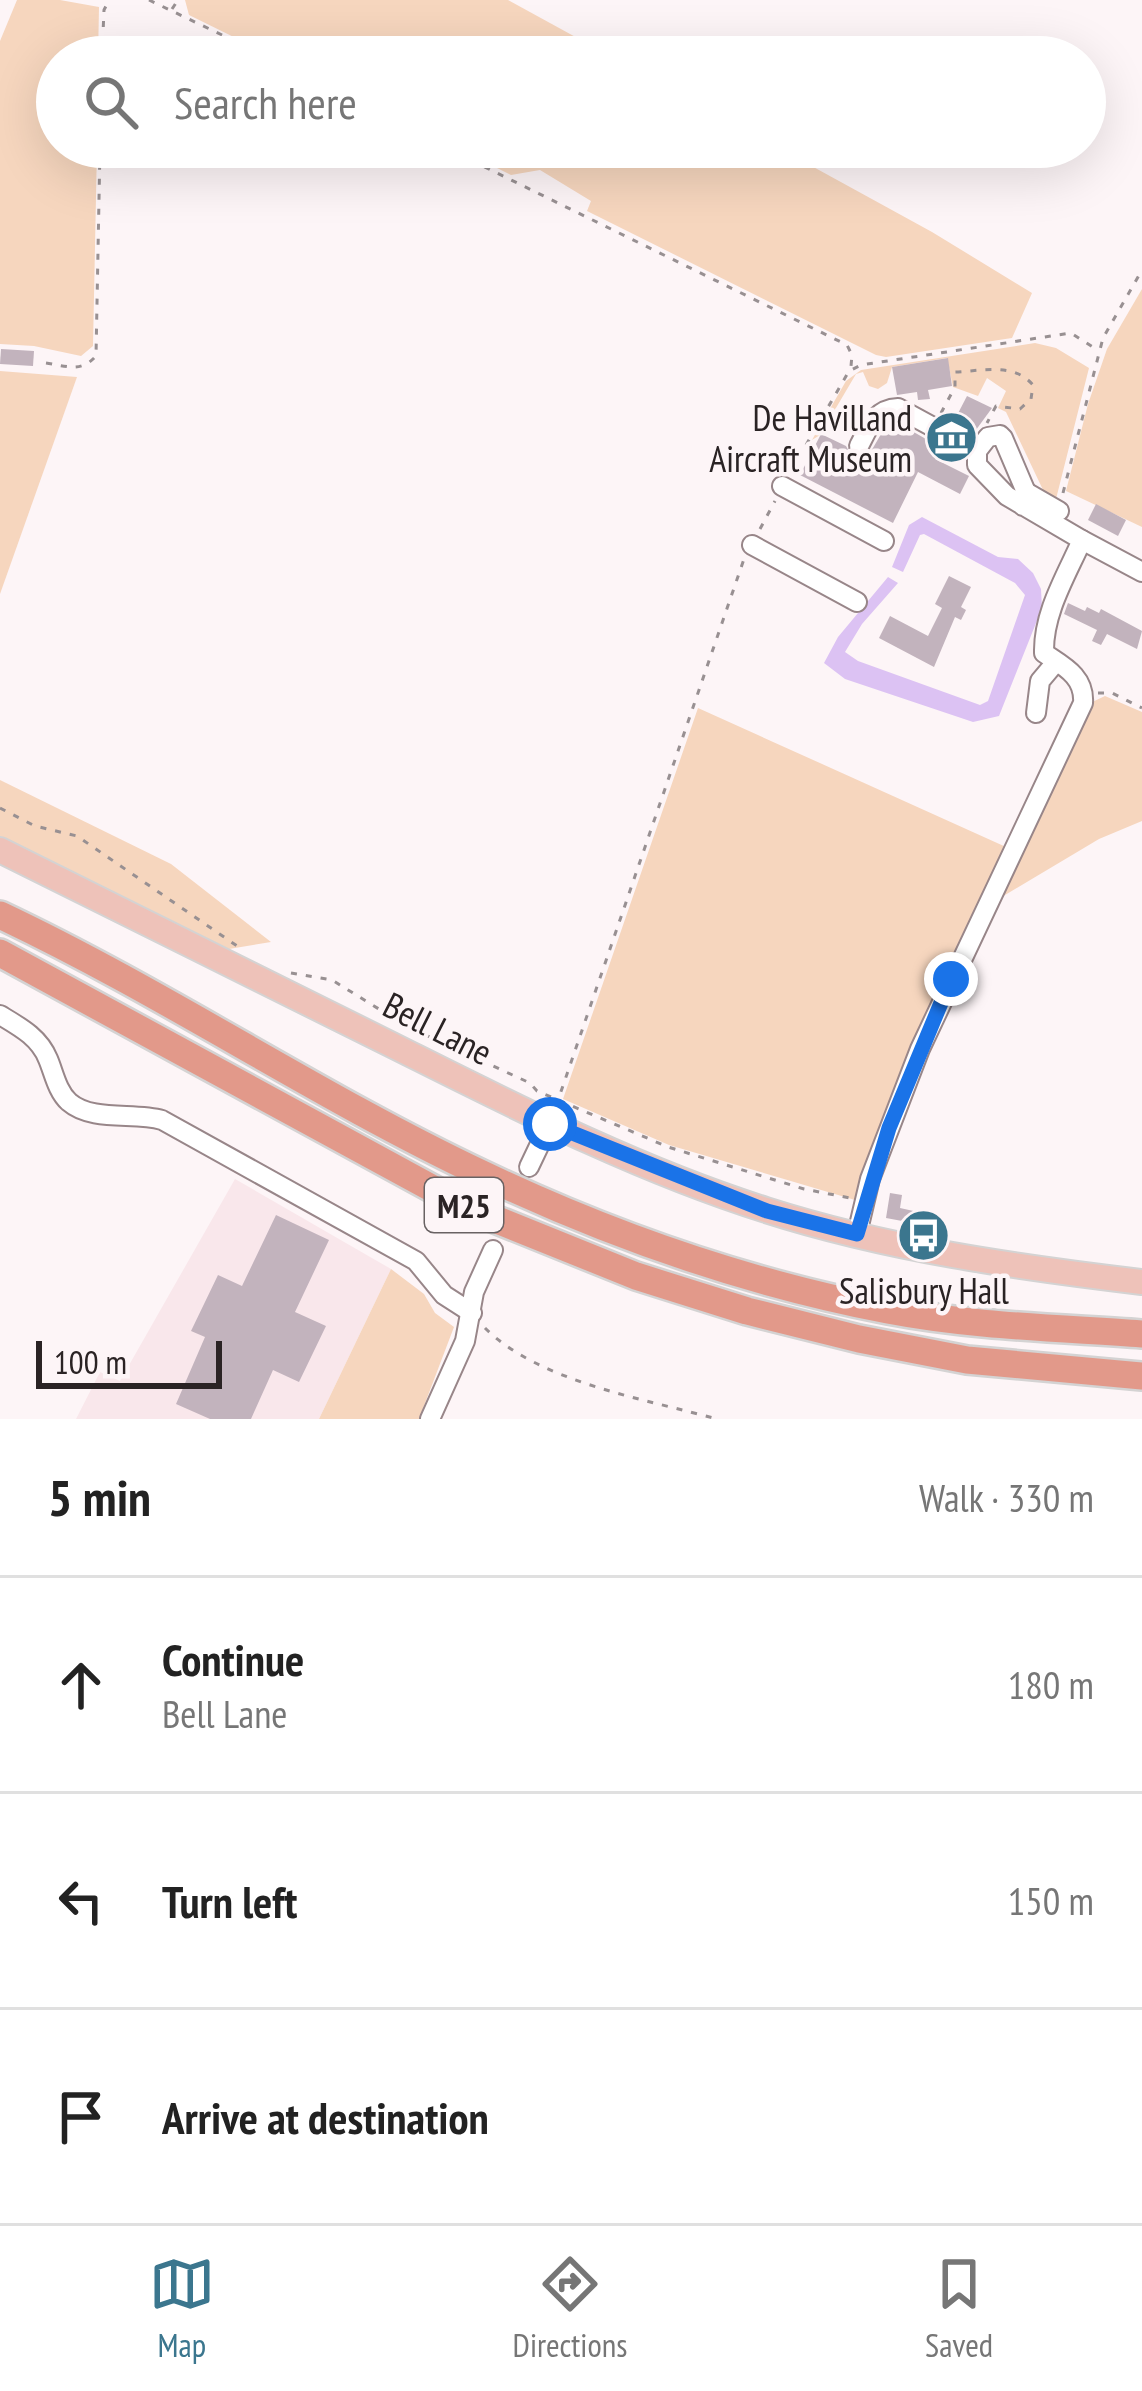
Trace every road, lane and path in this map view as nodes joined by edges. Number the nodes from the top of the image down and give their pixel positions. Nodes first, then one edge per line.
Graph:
1 (109, 0) edge
2 (149, 0) edge
3 (178, 0) edge
4 (171, 11) junction
5 (103, 36) edge
6 (224, 36) edge
7 (100, 168) edge
8 (487, 168) edge
9 (1142, 270) edge
10 (46, 363) dead end
11 (849, 371) dead end
12 (992, 415) dead end
13 (934, 425) junction
14 (859, 446) dead end
15 (977, 451) junction
16 (782, 487) dead end
17 (1024, 499) junction
18 (1059, 511) joint
19 (1082, 540) junction
20 (884, 542) dead end
21 (752, 544) dead end
22 (738, 572) dead end
23 (1142, 572) edge
24 (857, 602) dead end
25 (1056, 662) junction
26 (1084, 694) junction
27 (1142, 708) edge
28 (1036, 713) dead end
29 (0, 808) edge
30 (0, 850) edge
31 (0, 915) edge
32 (0, 953) edge
33 (250, 955) dead end
34 (282, 971) dead end
35 (0, 1015) edge
36 (559, 1100) junction
37 (550, 1124) junction
38 (529, 1167) dead end
39 (864, 1202) junction
40 (857, 1234) junction
41 (493, 1250) dead end
42 (1142, 1282) edge
43 (472, 1313) junction
44 (1142, 1334) edge
45 (1142, 1376) edge
46 (430, 1419) edge
47 (717, 1419) edge

1 - 5 path
2 - 4 path
3 - 4 path
4 - 6 path
7 - 10 path
8 - 11 path
9 - 18 path
12 - 13 path
13 - 14 lane
13 - 15 lane
15 - 17 lane
15 - 17 lane
16 - 20 lane
17 - 18 lane
17 - 19 lane
19 - 23 lane
19 - 25 lane
21 - 24 lane
22 - 36 path
25 - 26 lane
25 - 28 lane
26 - 27 path
26 - 39 lane
29 - 33 path
30 - 37 main road, Bell Lane
31 - 44 highway, M25
32 - 45 highway, M25
34 - 36 path
35 - 43 lane
36 - 39 path
37 - 38 lane
37 - 40 main road, Bell Lane
39 - 40 lane
40 - 42 main road, Bell Lane
41 - 43 lane
43 - 46 lane
43 - 47 path

